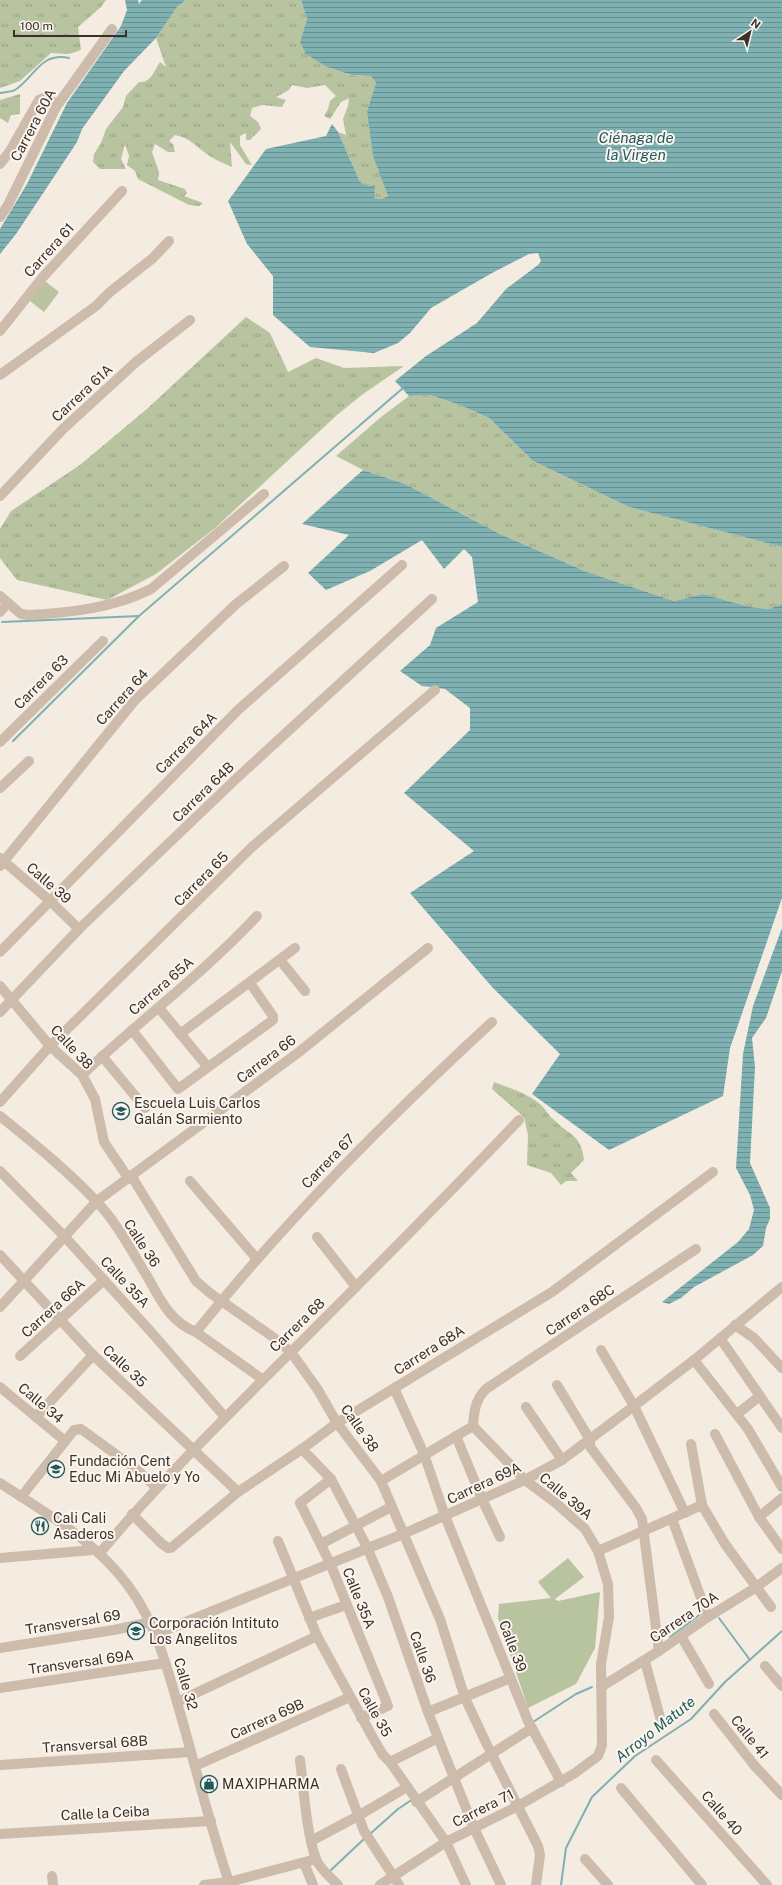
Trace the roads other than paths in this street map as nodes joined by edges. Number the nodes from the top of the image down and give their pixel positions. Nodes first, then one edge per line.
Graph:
1 (112, 29) dead end
2 (57, 104) junction
3 (0, 164) edge
4 (122, 191) dead end
5 (0, 217) edge
6 (169, 241) dead end
7 (190, 320) dead end
8 (0, 330) edge
9 (0, 375) edge
10 (264, 494) dead end
11 (0, 496) edge
12 (402, 565) dead end
13 (284, 566) dead end
14 (432, 598) dead end
15 (4, 600) edge
16 (0, 612) edge
17 (103, 641) dead end
18 (435, 690) dead end
19 (0, 742) edge
20 (29, 761) dead end
21 (0, 788) edge
22 (1, 862) edge
23 (50, 900) junction
24 (257, 916) dead end
25 (78, 929) junction
26 (295, 948) dead end
27 (428, 948) dead end
28 (0, 952) edge
29 (280, 960) junction
30 (250, 983) junction
31 (0, 986) edge
32 (306, 991) dead end
33 (11, 1000) junction
34 (159, 1008) junction
35 (0, 1012) edge
36 (492, 1022) dead end
37 (132, 1030) junction
38 (180, 1034) junction
39 (50, 1046) junction
40 (102, 1056) junction
41 (207, 1066) junction
42 (82, 1075) junction
43 (0, 1102) edge
44 (145, 1108) dead end
45 (0, 1116) edge
46 (519, 1120) dead end
47 (0, 1171) edge
48 (713, 1172) dead end
49 (130, 1178) junction
50 (190, 1181) dead end
51 (97, 1201) junction
52 (65, 1237) junction
53 (317, 1237) dead end
54 (696, 1249) dead end
55 (0, 1255) edge
56 (257, 1260) junction
57 (104, 1280) junction
58 (24, 1282) junction
59 (356, 1287) junction
60 (782, 1287) edge
61 (221, 1301) junction
62 (0, 1307) edge
63 (59, 1320) junction
64 (735, 1325) junction
65 (196, 1332) junction
66 (720, 1338) junction
67 (601, 1350) dead end
68 (291, 1352) junction
69 (20, 1356) dead end
70 (93, 1356) junction
71 (694, 1360) junction
72 (782, 1368) edge
73 (262, 1379) junction
74 (557, 1385) dead end
75 (0, 1387) edge
76 (394, 1388) junction
77 (760, 1396) junction
78 (634, 1406) junction
79 (526, 1407) dead end
80 (737, 1414) junction
81 (36, 1417) junction
82 (225, 1417) junction
83 (337, 1423) junction
84 (473, 1426) junction
85 (782, 1428) edge
86 (715, 1434) dead end
87 (456, 1436) junction
88 (589, 1438) junction
89 (65, 1441) junction
90 (691, 1444) dead end
91 (302, 1449) junction
92 (194, 1451) junction
93 (424, 1454) junction
94 (562, 1460) junction
95 (331, 1479) junction
96 (525, 1480) junction
97 (381, 1481) junction
98 (2, 1485) edge
99 (782, 1487) edge
100 (157, 1488) junction
101 (238, 1492) junction
102 (21, 1497) junction
103 (782, 1498) edge
104 (482, 1499) junction
105 (702, 1505) junction
106 (391, 1507) junction
107 (685, 1512) junction
108 (132, 1514) junction
109 (445, 1516) junction
110 (759, 1517) junction
111 (672, 1519) junction
112 (354, 1526) junction
113 (643, 1532) junction
114 (403, 1534) junction
115 (500, 1537) dead end
116 (278, 1541) dead end
117 (321, 1544) junction
118 (367, 1547) junction
119 (782, 1550) edge
120 (598, 1551) junction
121 (96, 1552) junction
122 (0, 1558) edge
123 (330, 1563) junction
124 (782, 1568) edge
125 (293, 1578) junction
126 (755, 1588) junction
127 (346, 1605) junction
128 (770, 1607) dead end
129 (708, 1616) junction
130 (309, 1618) junction
131 (151, 1622) junction
132 (156, 1634) junction
133 (317, 1636) junction
134 (681, 1636) junction
135 (0, 1648) edge
136 (659, 1651) junction
137 (645, 1661) junction
138 (165, 1663) junction
139 (765, 1666) dead end
140 (511, 1678) junction
141 (709, 1684) dead end
142 (782, 1686) edge
143 (601, 1687) junction
144 (0, 1688) edge
145 (350, 1697) junction
146 (465, 1698) junction
147 (177, 1702) junction
148 (428, 1712) junction
149 (714, 1714) dead end
150 (361, 1718) junction
151 (661, 1721) dead end
152 (530, 1725) junction
153 (438, 1738) junction
154 (490, 1750) junction
155 (191, 1752) junction
156 (598, 1756) joint
157 (300, 1760) dead end
158 (656, 1760) dead end
159 (390, 1762) junction
160 (0, 1764) edge
161 (195, 1766) junction
162 (341, 1769) dead end
163 (453, 1775) junction
164 (561, 1782) junction
165 (407, 1787) junction
166 (621, 1788) dead end
167 (782, 1796) edge
168 (415, 1799) junction
169 (518, 1806) junction
170 (358, 1816) junction
171 (211, 1821) junction
172 (474, 1828) junction
173 (0, 1834) edge
174 (311, 1841) junction
175 (446, 1842) junction
176 (316, 1859) junction
177 (585, 1859) dead end
178 (304, 1863) junction
179 (392, 1876) junction
180 (229, 1884) edge
181 (204, 1885) edge
182 (313, 1885) edge
183 (338, 1885) edge
184 (380, 1885) edge
185 (399, 1885) edge
186 (466, 1885) edge
187 (501, 1885) edge
188 (536, 1885) edge
189 (608, 1885) edge
190 (702, 1885) edge
191 (767, 1885) edge

1 - 2 street, Carrera 60A
2 - 3 street
2 - 5 street, Carrera 60A
4 - 8 street, Carrera 61
6 - 9 street
7 - 11 street, Carrera 61A
10 - 15 street
12 - 23 street, Carrera 64A
13 - 22 street, Carrera 64
14 - 25 street, Carrera 64B
15 - 16 street
17 - 19 street, Carrera 63
18 - 39 street, Carrera 65
20 - 21 street
22 - 23 street, Calle 39
23 - 25 street, Calle 39
23 - 28 street, Carrera 64A
24 - 34 street, Carrera 65A
25 - 33 street, Carrera 64B
26 - 29 street
27 - 49 street, Carrera 66
29 - 30 street
29 - 32 street
30 - 38 street
30 - 41 street
31 - 33 street, Calle 38
33 - 35 street, Carrera 64B
33 - 39 street, Calle 38
34 - 37 street, Carrera 65A
34 - 38 street
36 - 56 street, Carrera 67
37 - 40 street, Carrera 65A
37 - 41 street
38 - 41 street
39 - 42 street, Calle 38
39 - 43 street, Carrera 65
40 - 42 street, Carrera 65A
40 - 44 street
42 - 49 street, Calle 38
45 - 51 street, Calle 36
46 - 59 street, Carrera 68
47 - 52 street, Calle 35A
48 - 76 street, Carrera 68A
49 - 51 street, Carrera 66
49 - 61 street, Calle 38
50 - 56 street
51 - 52 street, Carrera 66
51 - 65 street, Calle 36
52 - 57 street, Calle 35A
52 - 58 street, Carrera 66
53 - 59 street
54 - 84 street, Carrera 68C
55 - 58 street, Calle 35
56 - 61 street, Carrera 67
57 - 63 street, Carrera 66A
57 - 82 street, Calle 35A
58 - 62 street, Carrera 66
58 - 63 street, Calle 35
59 - 68 street, Carrera 68
60 - 64 street, Carrera 69A
61 - 65 street, Carrera 67
61 - 68 street, Calle 38
63 - 69 street, Carrera 66A
63 - 70 street, Calle 35
64 - 66 street, Carrera 69A
64 - 72 street
65 - 73 street, Calle 36
66 - 71 street, Carrera 69A
66 - 77 street
67 - 78 street
68 - 73 street, Carrera 68
68 - 83 street, Calle 38
70 - 81 street
70 - 92 street, Calle 35
71 - 78 street, Carrera 69A
71 - 80 street
73 - 82 street, Carrera 68
74 - 88 street
75 - 81 street, Calle 34
76 - 83 street, Carrera 68A
76 - 93 street, Calle 39
77 - 80 street
77 - 85 street
78 - 88 street, Carrera 69A
78 - 107 street
79 - 94 street
80 - 99 street
81 - 89 street, Calle 34
82 - 92 street, Carrera 68
83 - 91 street, Carrera 68A
83 - 97 street, Calle 38
84 - 87 street
84 - 96 street, Calle 39A
86 - 110 street
87 - 93 street
87 - 104 street
88 - 94 street, Carrera 69A
88 - 113 street
89 - 100 street
89 - 102 street
90 - 105 street
91 - 95 street, Calle 36
91 - 101 street, Carrera 68A
92 - 100 street, Carrera 68
92 - 101 street, Calle 35
93 - 97 street
93 - 109 street, Calle 39
94 - 96 street, Carrera 69A
95 - 112 street, Calle 36
95 - 117 street, Calle 35A
96 - 104 street, Carrera 69A
96 - 120 street, Calle 39A
97 - 106 street, Calle 38
98 - 102 street, Calle 32
100 - 108 street, Carrera 68
101 - 108 street, Carrera 68A
102 - 121 street, Calle 32
103 - 110 street
104 - 109 street, Carrera 69A
104 - 115 street
105 - 107 street
105 - 126 street
106 - 112 street
106 - 114 street, Calle 38
107 - 111 street
108 - 121 street, Carrera 68
109 - 114 street, Carrera 69A
109 - 140 street, Calle 39
110 - 119 street
111 - 113 street
111 - 129 street
112 - 117 street
112 - 118 street, Calle 36
113 - 120 street
113 - 136 street
114 - 118 street, Carrera 69A
114 - 146 street, Calle 38
116 - 125 street, Calle 35
117 - 123 street, Calle 35A
118 - 123 street, Carrera 69A
118 - 148 street, Calle 36
120 - 143 street, Calle 39A
121 - 122 street
121 - 131 street, Calle 32
123 - 125 street, Carrera 69A
123 - 127 street, Calle 35A
124 - 126 street, Carrera 70A
125 - 130 street, Calle 35
125 - 132 street, Carrera 69A
126 - 128 street
126 - 129 street, Carrera 70A
127 - 130 street
127 - 150 street, Calle 35A
129 - 134 street, Carrera 70A
130 - 133 street, Calle 35
131 - 132 street, Calle 32
131 - 135 street, Transversal 69
132 - 138 street, Calle 32
133 - 145 street, Calle 35
133 - 147 street
134 - 136 street, Carrera 70A
134 - 141 street
136 - 137 street, Carrera 70A
137 - 143 street, Carrera 70A
137 - 151 street
138 - 144 street, Transversal 69A
138 - 147 street, Calle 32
139 - 142 street
140 - 146 street
140 - 152 street, Calle 39
143 - 156 street, Calle 39A
145 - 150 street, Calle 35
145 - 161 street, Carrera 69B
146 - 148 street
146 - 154 street, Calle 38
147 - 155 street, Calle 32
148 - 153 street, Calle 36
149 - 167 street, Calle 41
150 - 159 street, Calle 35
152 - 154 street
152 - 164 street, Calle 39
153 - 159 street
153 - 163 street, Calle 36
154 - 163 street
154 - 169 street, Calle 38
155 - 160 street, Transversal 68B
155 - 161 street, Calle 32
156 - 164 street, Carrera 71
157 - 174 street
158 - 191 street, Calle 40
159 - 165 street, Calle 35
161 - 171 street, Calle 32
162 - 170 street
163 - 168 street
163 - 172 street, Calle 36
164 - 169 street, Carrera 71
165 - 168 street, Calle 35
165 - 170 street
166 - 190 street
168 - 175 street, Calle 35
169 - 172 street, Carrera 71
169 - 188 street, Calle 38
170 - 174 street
170 - 179 street
171 - 173 street, Calle la Ceiba
171 - 180 street, Calle 32
172 - 175 street, Carrera 71
172 - 187 street, Calle 36
174 - 176 street
175 - 179 street, Carrera 71
175 - 186 street, Calle 35
176 - 178 street
176 - 183 street
177 - 189 street
178 - 180 street
178 - 182 street
179 - 184 street, Carrera 71
179 - 185 street
180 - 181 street

